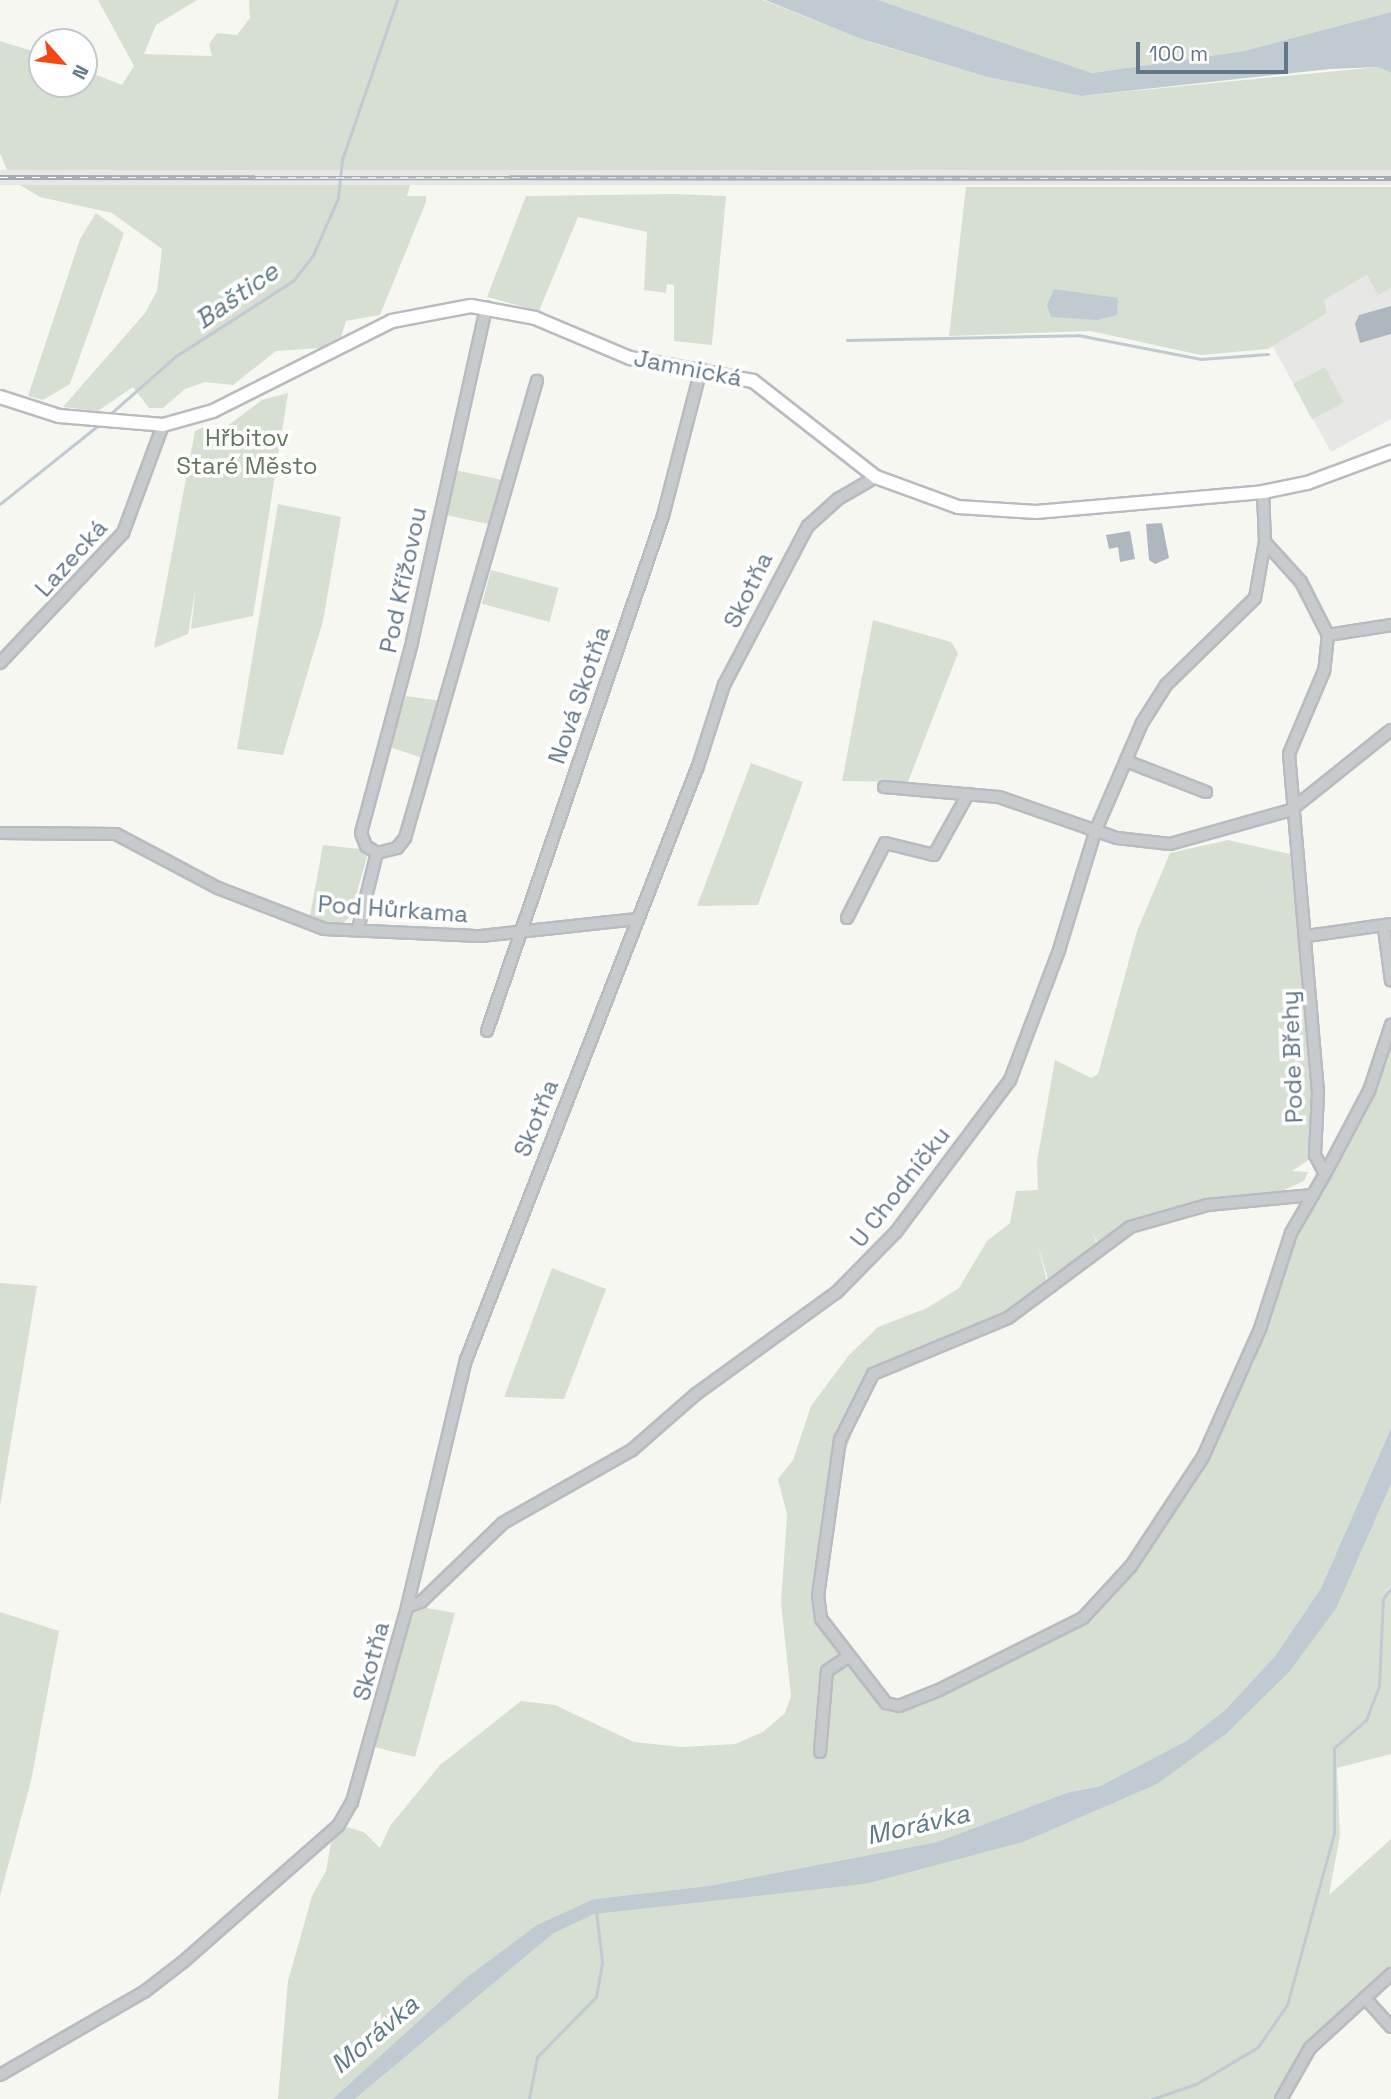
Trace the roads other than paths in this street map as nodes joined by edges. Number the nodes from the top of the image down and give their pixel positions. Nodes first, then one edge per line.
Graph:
1 (486, 307) junction
2 (701, 369) junction
3 (537, 381) dead end
4 (0, 397) edge
5 (163, 425) junction
6 (1391, 452) edge
7 (876, 477) junction
8 (1263, 492) junction
9 (1265, 542) junction
10 (1391, 625) edge
11 (1328, 635) junction
12 (0, 663) edge
13 (1391, 730) edge
14 (1126, 761) junction
15 (884, 787) dead end
16 (1206, 792) dead end
17 (968, 794) junction
18 (1291, 810) junction
19 (1095, 832) junction
20 (0, 833) edge
21 (377, 853) junction
22 (847, 918) dead end
23 (637, 919) junction
24 (1388, 926) edge
25 (358, 929) junction
26 (517, 934) junction
27 (1307, 936) junction
28 (1391, 981) edge
29 (1391, 1025) edge
30 (487, 1031) dead end
31 (1325, 1174) junction
32 (1313, 1195) junction
33 (407, 1607) junction
34 (848, 1657) junction
35 (820, 1752) dead end
36 (1391, 1974) edge
37 (1365, 1998) junction
38 (1391, 2026) edge
39 (0, 2075) edge
40 (1281, 2099) edge

1 - 2 main road, Jamnická
1 - 5 main road, Jamnická
1 - 21 street, Pod Křížovou
2 - 7 main road, Jamnická
2 - 26 street, Nová Skotňa
3 - 21 street
4 - 5 main road, Jamnická
5 - 12 street, Lazecká
6 - 8 main road, Jamnická
7 - 8 main road, Jamnická
7 - 23 street, Skotňa
8 - 9 street
9 - 11 street
9 - 14 street, U Chodníčku
10 - 11 street
11 - 18 street, Pode Břehy
13 - 18 street
14 - 16 street
14 - 19 street, U Chodníčku
15 - 17 street
17 - 19 street
17 - 22 street
18 - 19 street
18 - 27 street, Pode Břehy
19 - 33 street, U Chodníčku
20 - 25 street, Pod Hůrkama
21 - 25 street
23 - 26 street, Pod Hůrkama
23 - 33 street, Skotňa
24 - 27 street
24 - 28 street
25 - 26 street, Pod Hůrkama
26 - 30 street, Nová Skotňa
27 - 31 street, Pode Břehy
29 - 31 street
31 - 32 street
32 - 34 street
32 - 34 street
33 - 39 street, Skotňa
34 - 35 street
36 - 37 street
37 - 38 street
37 - 40 street

